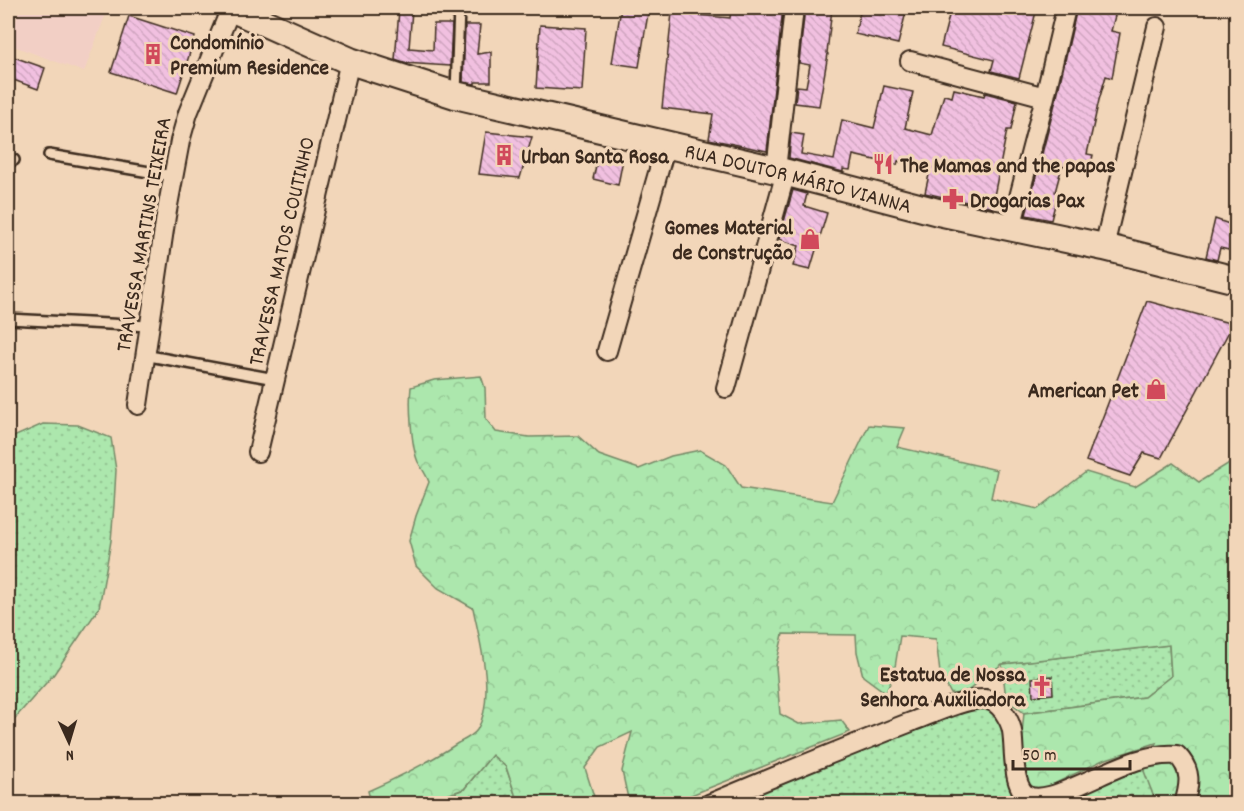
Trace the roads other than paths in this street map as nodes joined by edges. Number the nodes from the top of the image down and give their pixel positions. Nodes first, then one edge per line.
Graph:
1 (231, 8) edge
2 (459, 8) edge
3 (794, 8) edge
4 (1066, 8) edge
5 (1157, 27) dead end
6 (350, 61) junction
7 (910, 62) dead end
8 (455, 95) junction
9 (1045, 97) junction
10 (666, 145) junction
11 (49, 155) dead end
12 (781, 171) junction
13 (173, 176) junction
14 (1011, 228) junction
15 (1104, 247) junction
16 (1236, 280) edge
17 (8, 319) edge
18 (149, 326) junction
19 (607, 351) dead end
20 (144, 355) junction
21 (275, 379) junction
22 (726, 388) dead end
23 (138, 405) dead end
24 (258, 452) dead end
25 (709, 804) edge
26 (1184, 804) edge

1 - 6 main road, RUA DOUTOR MÁRIO VIANNA
1 - 13 street, TRAVESSA MARTINS TEIXEIRA
2 - 8 lane
3 - 12 street
4 - 9 street
5 - 15 street
6 - 8 main road, RUA DOUTOR MÁRIO VIANNA
6 - 21 street, TRAVESSA MATOS COUTINHO
7 - 9 street
8 - 10 main road, RUA DOUTOR MÁRIO VIANNA
9 - 14 street
10 - 12 main road, RUA DOUTOR MÁRIO VIANNA
10 - 19 street
11 - 13 lane
12 - 14 main road, RUA DOUTOR MÁRIO VIANNA
12 - 22 street
13 - 18 street, TRAVESSA MARTINS TEIXEIRA
14 - 15 main road, RUA DOUTOR MÁRIO VIANNA
15 - 16 main road, RUA DOUTOR MÁRIO VIANNA
17 - 18 lane
18 - 20 street, TRAVESSA MARTINS TEIXEIRA
20 - 21 lane
20 - 23 street, TRAVESSA MARTINS TEIXEIRA
21 - 24 street, TRAVESSA MATOS COUTINHO
25 - 26 street

